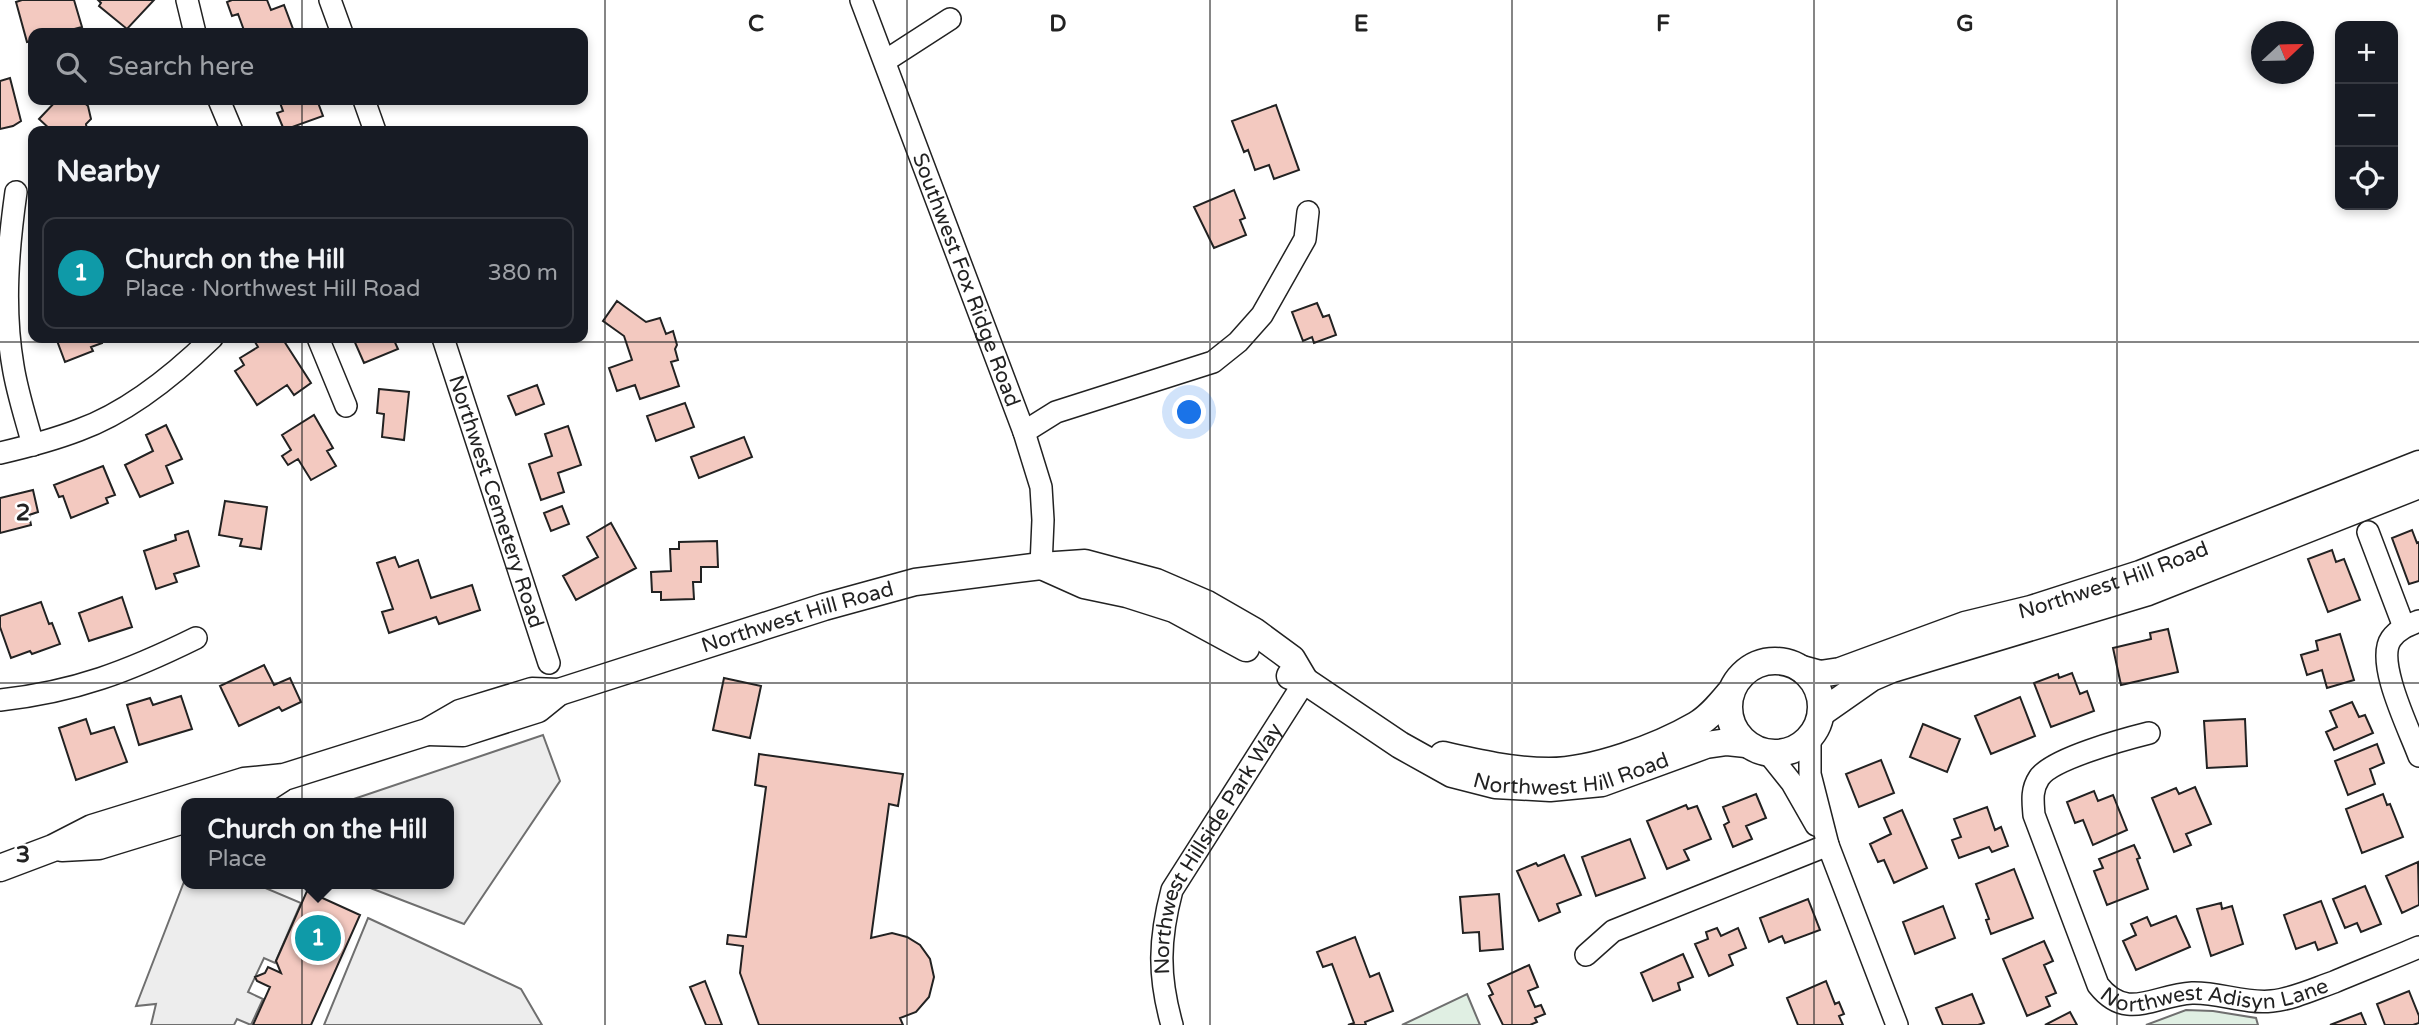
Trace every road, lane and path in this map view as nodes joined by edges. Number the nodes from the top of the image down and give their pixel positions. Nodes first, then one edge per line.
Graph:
1 (187, 0) edge
2 (330, 0) edge
3 (861, 0) edge
4 (950, 19) dead end
5 (194, 28) edge
6 (340, 28) edge
7 (885, 61) junction
8 (221, 105) edge
9 (366, 105) edge
10 (230, 126) edge
11 (372, 126) edge
12 (16, 192) dead end
13 (1308, 212) dead end
14 (206, 343) edge
15 (320, 343) edge
16 (445, 343) edge
17 (346, 406) dead end
18 (1024, 432) junction
19 (33, 445) junction
20 (0, 453) edge
21 (2419, 464) edge
22 (2419, 485) edge
23 (2368, 532) dead end
24 (1041, 566) junction
25 (2412, 624) edge
26 (196, 638) dead end
27 (549, 663) dead end
28 (1802, 669) junction
29 (1305, 681) junction
30 (1731, 691) junction
31 (0, 700) edge
32 (1821, 713) junction
33 (2149, 733) dead end
34 (1810, 738) junction
35 (1400, 745) junction
36 (1757, 749) junction
37 (2419, 756) edge
38 (284, 777) junction
39 (187, 798) edge
40 (252, 798) edge
41 (181, 800) edge
42 (181, 821) edge
43 (1828, 845) junction
44 (53, 848) junction
45 (0, 868) edge
46 (2419, 947) edge
47 (1586, 956) dead end
48 (1172, 1025) edge
49 (1897, 1025) edge

1 - 5 street
2 - 6 street
3 - 7 street, Southwest Fox Ridge Road
4 - 7 street
7 - 18 street, Southwest Fox Ridge Road
8 - 10 street
9 - 11 street
12 - 19 street
13 - 18 street
14 - 19 street
15 - 17 street
16 - 27 street, Northwest Cemetery Road
18 - 24 street, Southwest Fox Ridge Road
19 - 20 street
21 - 28 main road, Northwest Hill Road
22 - 32 main road, Northwest Hill Road
23 - 25 street
24 - 29 main road, Northwest Hill Road
24 - 38 main road, Northwest Hill Road
25 - 37 street
26 - 31 street
28 - 30 main road
28 - 32 main road
29 - 35 main road, Northwest Hill Road
29 - 48 street, Northwest Hillside Park Way
30 - 35 main road, Northwest Hill Road
30 - 36 main road
32 - 34 main road
33 - 46 street, Northwest Adisyn Lane
34 - 36 main road
34 - 43 street
35 - 36 main road, Northwest Hill Road
36 - 43 street
38 - 39 main road, Northwest Hill Road
38 - 40 main road, Northwest Hill Road
41 - 44 main road, Northwest Hill Road
42 - 44 main road, Northwest Hill Road
43 - 47 street
43 - 49 street
44 - 45 main road, Northwest Hill Road

